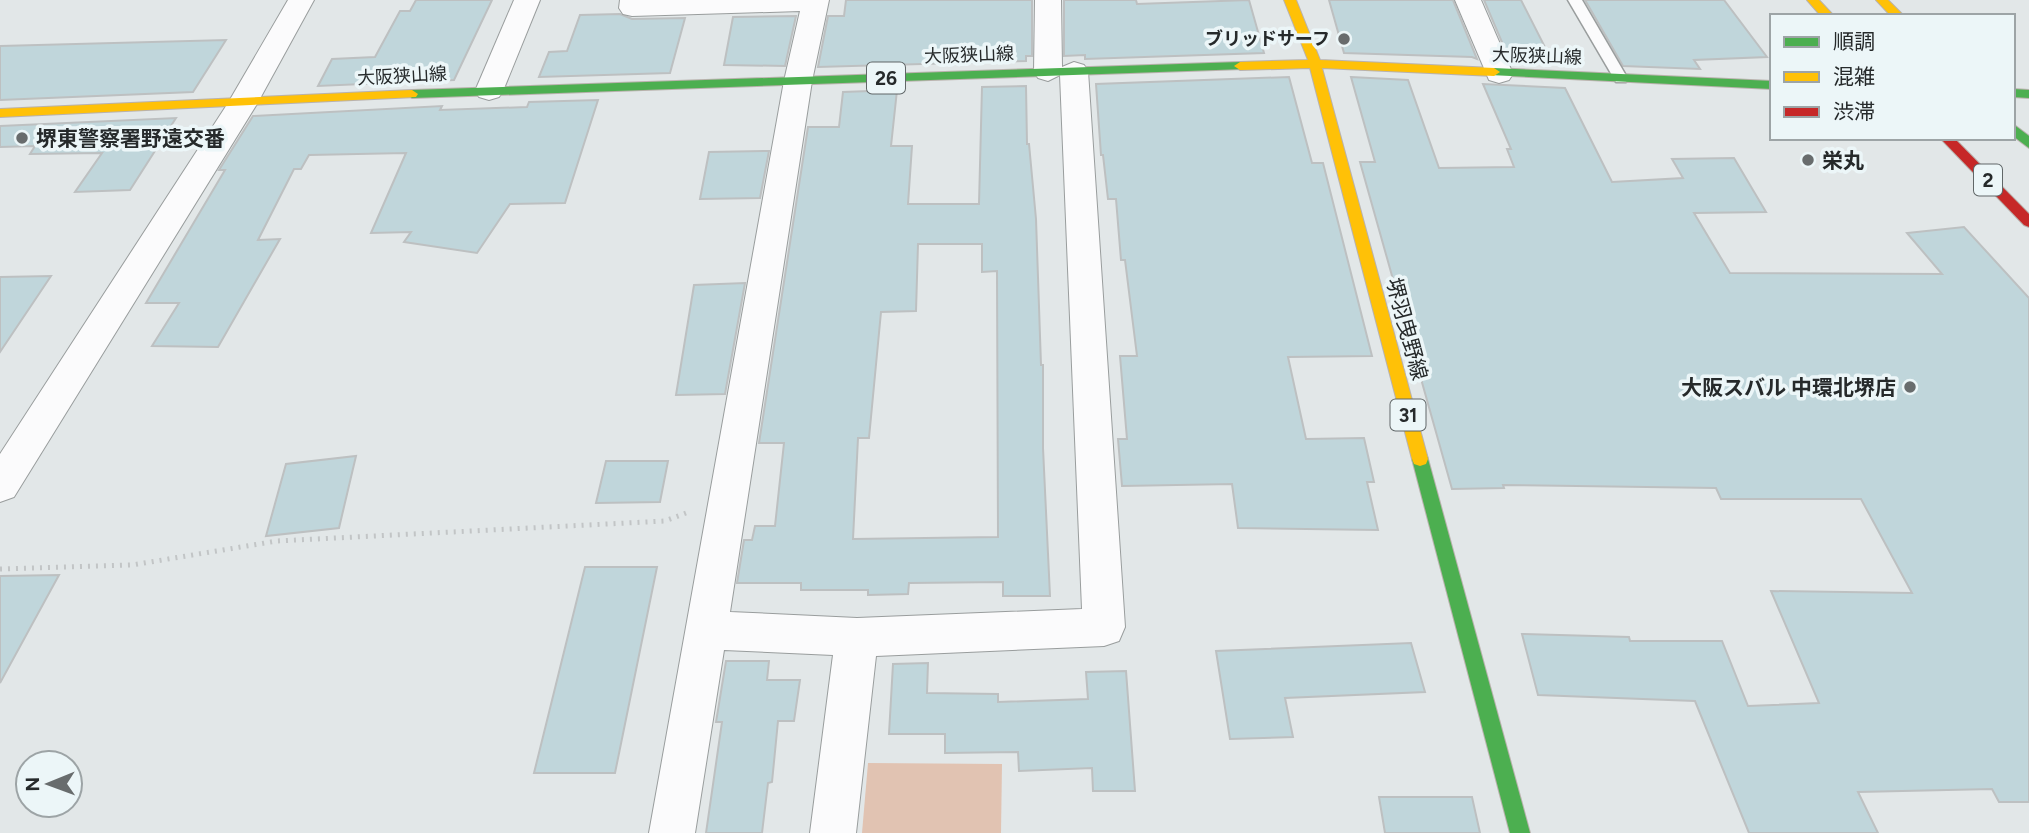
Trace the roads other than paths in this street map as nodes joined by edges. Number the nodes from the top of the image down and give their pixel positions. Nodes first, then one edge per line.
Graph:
1 (301, 0) edge
2 (527, 0) edge
3 (633, 0) edge
4 (1048, 0) edge
5 (1290, 0) edge
6 (1468, 0) edge
7 (1575, 0) edge
8 (1813, 0) edge
9 (1882, 0) edge
10 (816, 1) edge
11 (1826, 14) edge
12 (1896, 14) edge
13 (1315, 64) junction
14 (1061, 71) junction
15 (1499, 74) junction
16 (1620, 79) junction
17 (798, 81) junction
18 (1770, 85) edge
19 (489, 91) junction
20 (242, 104) junction
21 (0, 113) edge
22 (2015, 130) edge
23 (1948, 140) edge
24 (2029, 144) edge
25 (2029, 222) edge
26 (0, 486) edge
27 (707, 630) junction
28 (857, 636) junction
29 (672, 833) edge
30 (833, 833) edge
31 (1520, 833) edge

1 - 20 street
2 - 19 street
3 - 10 street
4 - 14 street
5 - 13 main road, 堺羽曳野線 / 31
6 - 15 street
7 - 16 lane
8 - 11 main road
9 - 12 main road
10 - 17 street
13 - 14 main road, 大阪狭山線 / 26
13 - 15 main road, 大阪狭山線 / 26
13 - 31 main road, 堺羽曳野線 / 31
14 - 17 main road, 大阪狭山線 / 26
14 - 28 street
15 - 16 main road, 大阪狭山線 / 26
16 - 18 main road, 大阪狭山線 / 26
17 - 19 main road, 大阪狭山線 / 26
17 - 27 street
19 - 20 main road, 大阪狭山線 / 26
20 - 21 main road, 大阪狭山線 / 26
20 - 26 street
22 - 24 main road
23 - 25 main road, 2
27 - 28 street
27 - 29 street
28 - 30 street

